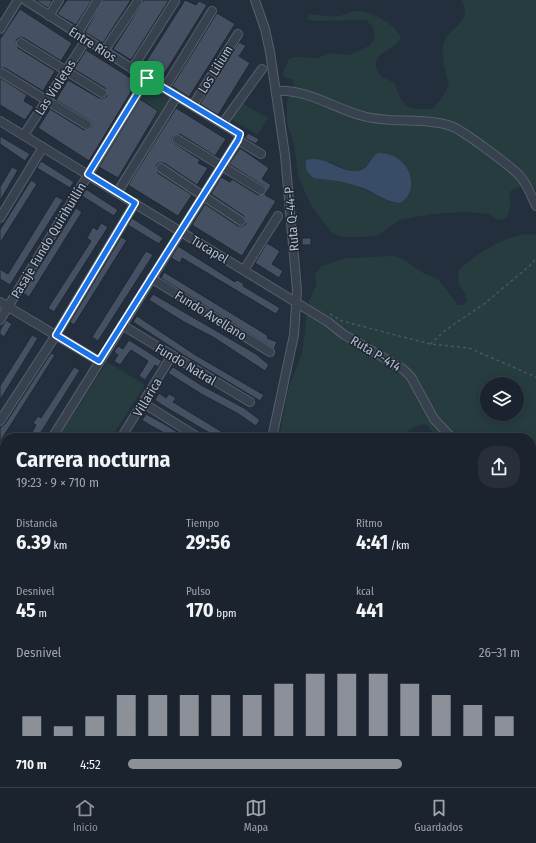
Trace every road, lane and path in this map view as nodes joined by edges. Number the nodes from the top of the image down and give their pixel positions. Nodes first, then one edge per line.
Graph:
1 (18, 0) edge
2 (25, 0) edge
3 (60, 0) edge
4 (98, 0) edge
5 (255, 0) edge
6 (138, 1) edge
7 (175, 1) edge
8 (212, 11) dead end
9 (49, 16) junction
10 (0, 28) edge
11 (77, 34) junction
12 (238, 34) dead end
13 (86, 40) junction
14 (21, 43) dead end
15 (104, 51) junction
16 (132, 69) junction
17 (262, 69) dead end
18 (65, 71) junction
19 (2, 73) dead end
20 (147, 78) junction
21 (164, 88) junction
22 (276, 91) junction
23 (102, 93) dead end
24 (177, 96) junction
25 (47, 100) junction
26 (193, 105) junction
27 (0, 121) edge
28 (223, 123) junction
29 (87, 125) dead end
30 (24, 135) junction
31 (177, 139) dead end
32 (238, 140) junction
33 (43, 147) junction
34 (261, 154) dead end
35 (221, 166) junction
36 (161, 168) dead end
37 (88, 174) junction
38 (260, 190) dead end
39 (117, 192) junction
40 (203, 195) junction
41 (135, 203) junction
42 (536, 206) edge
43 (278, 216) dead end
44 (0, 218) edge
45 (241, 221) dead end
46 (180, 231) junction
47 (536, 257) edge
48 (244, 270) junction
49 (152, 278) junction
50 (0, 302) edge
51 (297, 303) junction
52 (8, 307) junction
53 (326, 312) dead end
54 (0, 320) edge
55 (122, 325) junction
56 (56, 335) junction
57 (430, 344) junction
58 (270, 352) dead end
59 (172, 355) junction
60 (99, 361) junction
61 (536, 377) edge
62 (250, 402) dead end
63 (143, 403) junction
64 (0, 421) edge
65 (55, 433) edge
66 (124, 433) edge
67 (191, 433) edge
68 (273, 433) edge
69 (447, 433) edge

1 - 10 street
2 - 9 street, Entre Ríos
3 - 9 street
4 - 11 street
5 - 22 street, Ruta Q-44-P
6 - 15 street
7 - 16 street
8 - 21 street
9 - 11 street, Entre Ríos
11 - 13 street, Entre Ríos
12 - 26 street, Los Lilium
13 - 15 street, Entre Ríos
13 - 18 street, Las Violetas
14 - 18 street
15 - 16 street, Entre Ríos
16 - 20 street, Entre Ríos
17 - 28 street
18 - 23 street
18 - 25 street, Las Violetas
19 - 25 street
20 - 21 street, Entre Ríos
20 - 37 street, Pasaje Fundo Quirihuillín
21 - 24 street, Entre Ríos
22 - 42 street
22 - 51 street, Ruta Q-44-P
24 - 26 street, Entre Ríos
24 - 39 street
25 - 29 street
25 - 30 street, Las Violetas
26 - 28 street, Entre Ríos
27 - 30 street, Tucapel
28 - 32 street, Entre Ríos
30 - 33 street, Tucapel
31 - 35 street
32 - 34 street
32 - 35 street
33 - 37 street, Tucapel
33 - 44 street
35 - 38 street
35 - 40 street
36 - 40 street
37 - 39 street, Tucapel
37 - 52 street, Pasaje Fundo Quirihuillín
39 - 41 street, Tucapel
40 - 45 street
40 - 46 street
41 - 46 street, Tucapel
41 - 56 street
43 - 48 street
46 - 48 street, Tucapel
46 - 49 street
47 - 57 path
48 - 51 street, Tucapel
49 - 55 street
49 - 58 street, Fundo Avellano
50 - 52 street
51 - 68 street, Ruta Q-44-P
51 - 69 street, Ruta P-414
52 - 54 street, Pasaje Fundo Quirihuillín
52 - 56 street
53 - 57 path
55 - 59 street, Fundo Natral
55 - 60 street
56 - 60 street
56 - 64 street
57 - 61 path
59 - 62 street, Fundo Natral
59 - 63 street, Villarica
60 - 65 street
63 - 66 street, Villarica
63 - 67 street

